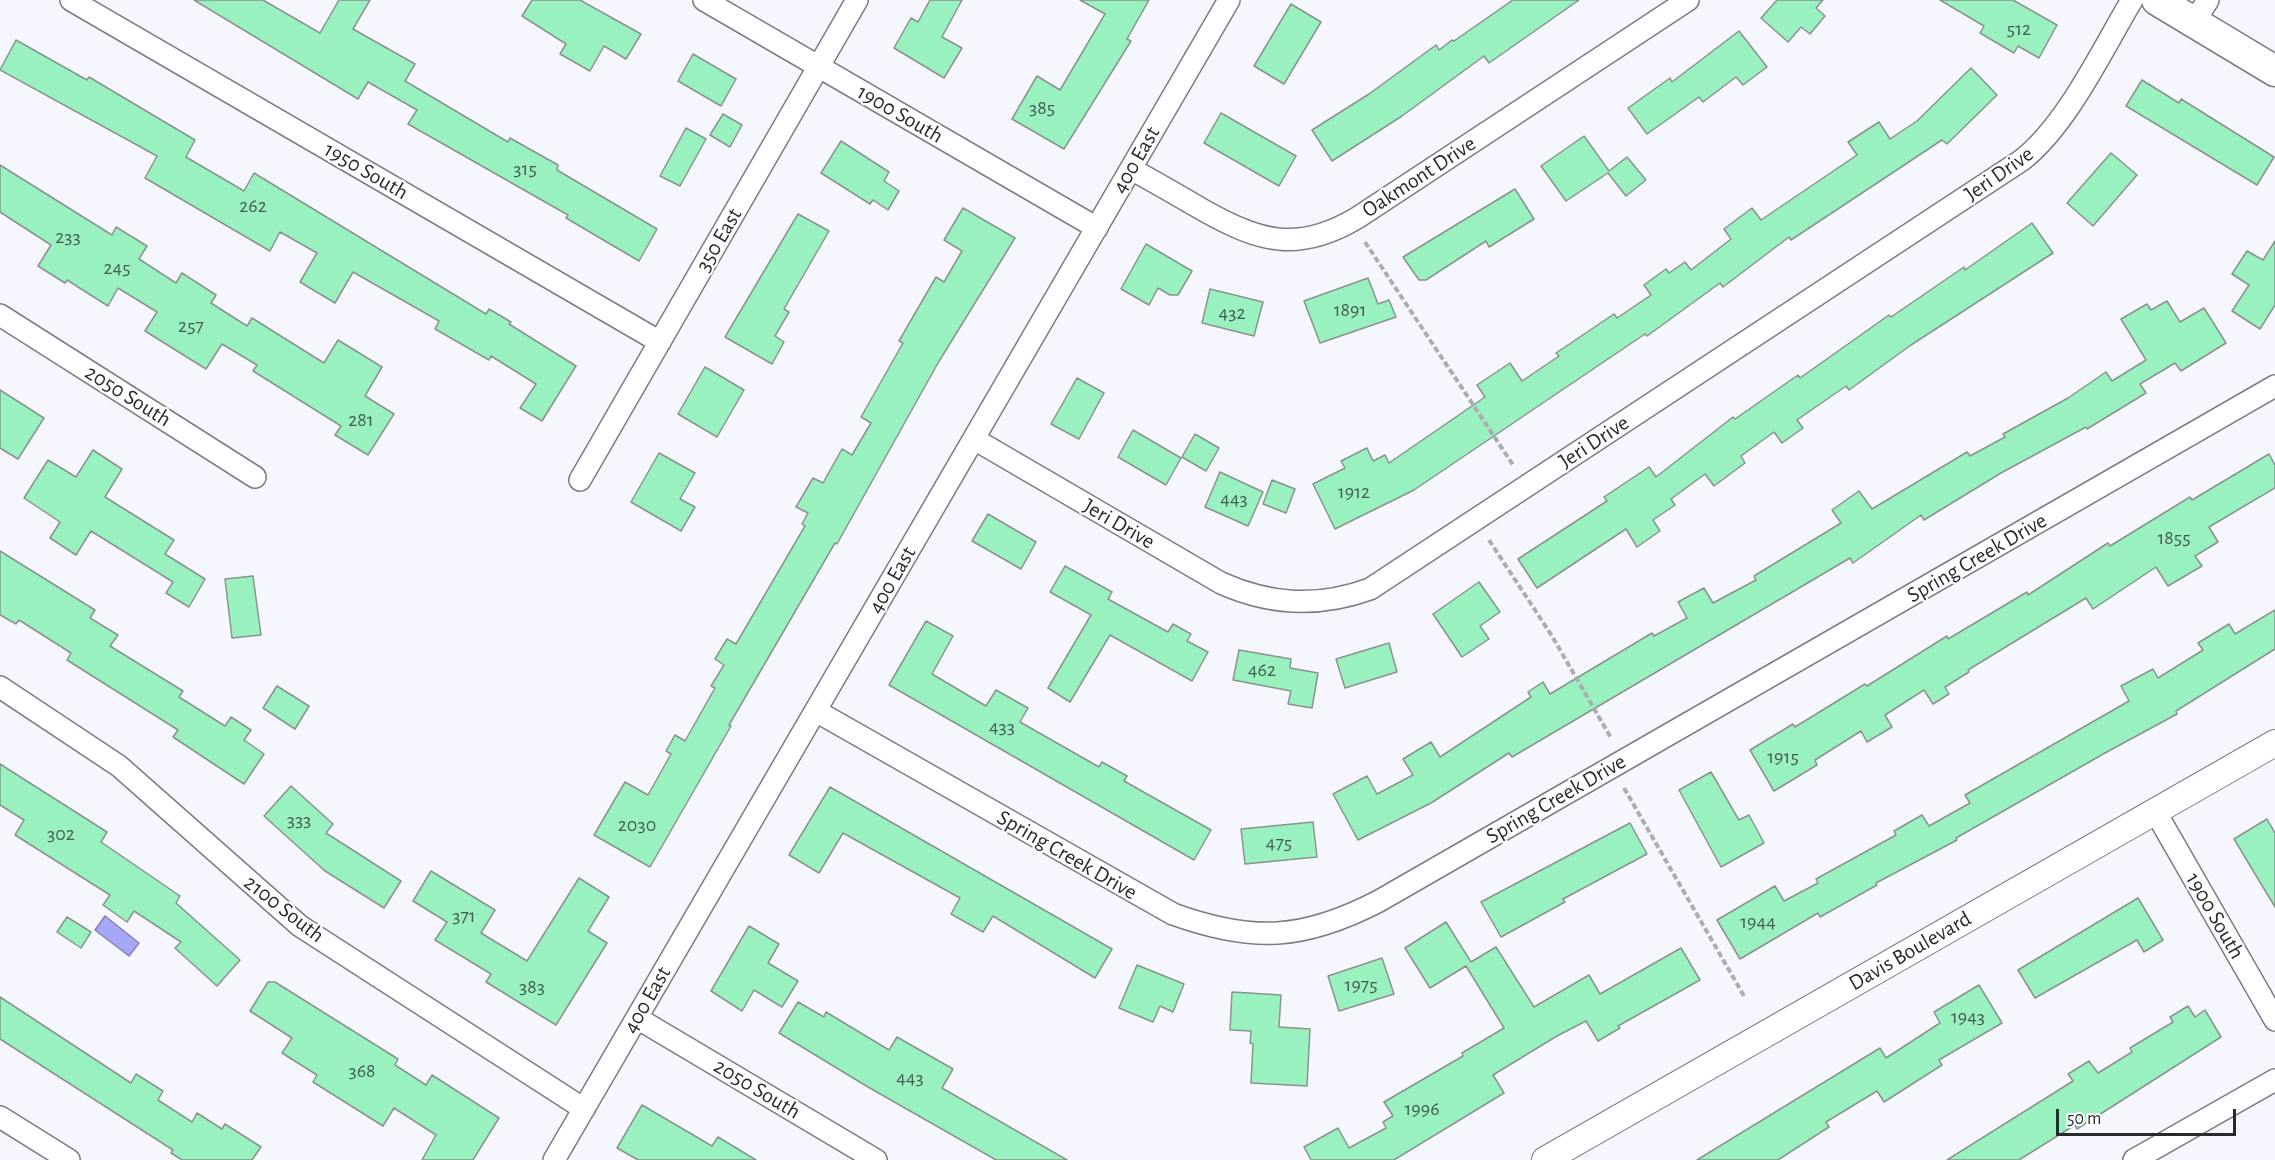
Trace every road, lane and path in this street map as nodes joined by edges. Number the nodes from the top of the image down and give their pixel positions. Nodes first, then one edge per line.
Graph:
1 (71, 0) edge
2 (704, 0) edge
3 (857, 0) edge
4 (1229, 0) edge
5 (1688, 0) edge
6 (2132, 0) edge
7 (2157, 0) edge
8 (2201, 11) edge
9 (819, 67) junction
10 (2275, 71) edge
11 (1131, 169) junction
12 (1097, 228) junction
13 (1365, 242) dead end
14 (0, 315) edge
15 (660, 342) junction
16 (2275, 386) edge
17 (974, 439) junction
18 (1513, 465) dead end
19 (255, 477) dead end
20 (580, 480) dead end
21 (1490, 540) dead end
22 (0, 687) edge
23 (816, 711) junction
24 (1611, 738) dead end
25 (2275, 743) edge
26 (1624, 788) dead end
27 (2156, 811) junction
28 (1744, 996) dead end
29 (637, 1018) junction
30 (2275, 1020) edge
31 (2275, 1080) edge
32 (584, 1109) junction
33 (0, 1117) edge
34 (69, 1160) edge
35 (554, 1160) edge
36 (876, 1160) edge
37 (1545, 1160) edge
38 (2134, 1160) edge

1 - 15 street, 1950 South
2 - 9 street, 1900 South
3 - 9 street, 350 East
4 - 11 street, 400 East
5 - 11 street, Oakmont Drive
6 - 17 street, Jeri Drive
7 - 8 main road
8 - 10 main road
9 - 12 street, 1900 South
9 - 15 street, 350 East
11 - 12 street, 400 East
12 - 17 street, 400 East
13 - 18 path
14 - 19 street, 2050 South
15 - 20 street, 350 East
16 - 23 street, Spring Creek Drive
17 - 23 street, 400 East
21 - 24 path
22 - 32 street, 2100 South
23 - 29 street, 400 East
25 - 27 street, Davis Boulevard
26 - 28 path
27 - 30 street, 1900 South
27 - 37 street, Davis Boulevard
29 - 32 street, 400 East
29 - 36 street, 2050 South
31 - 38 street
32 - 35 street, 400 East
33 - 34 street

